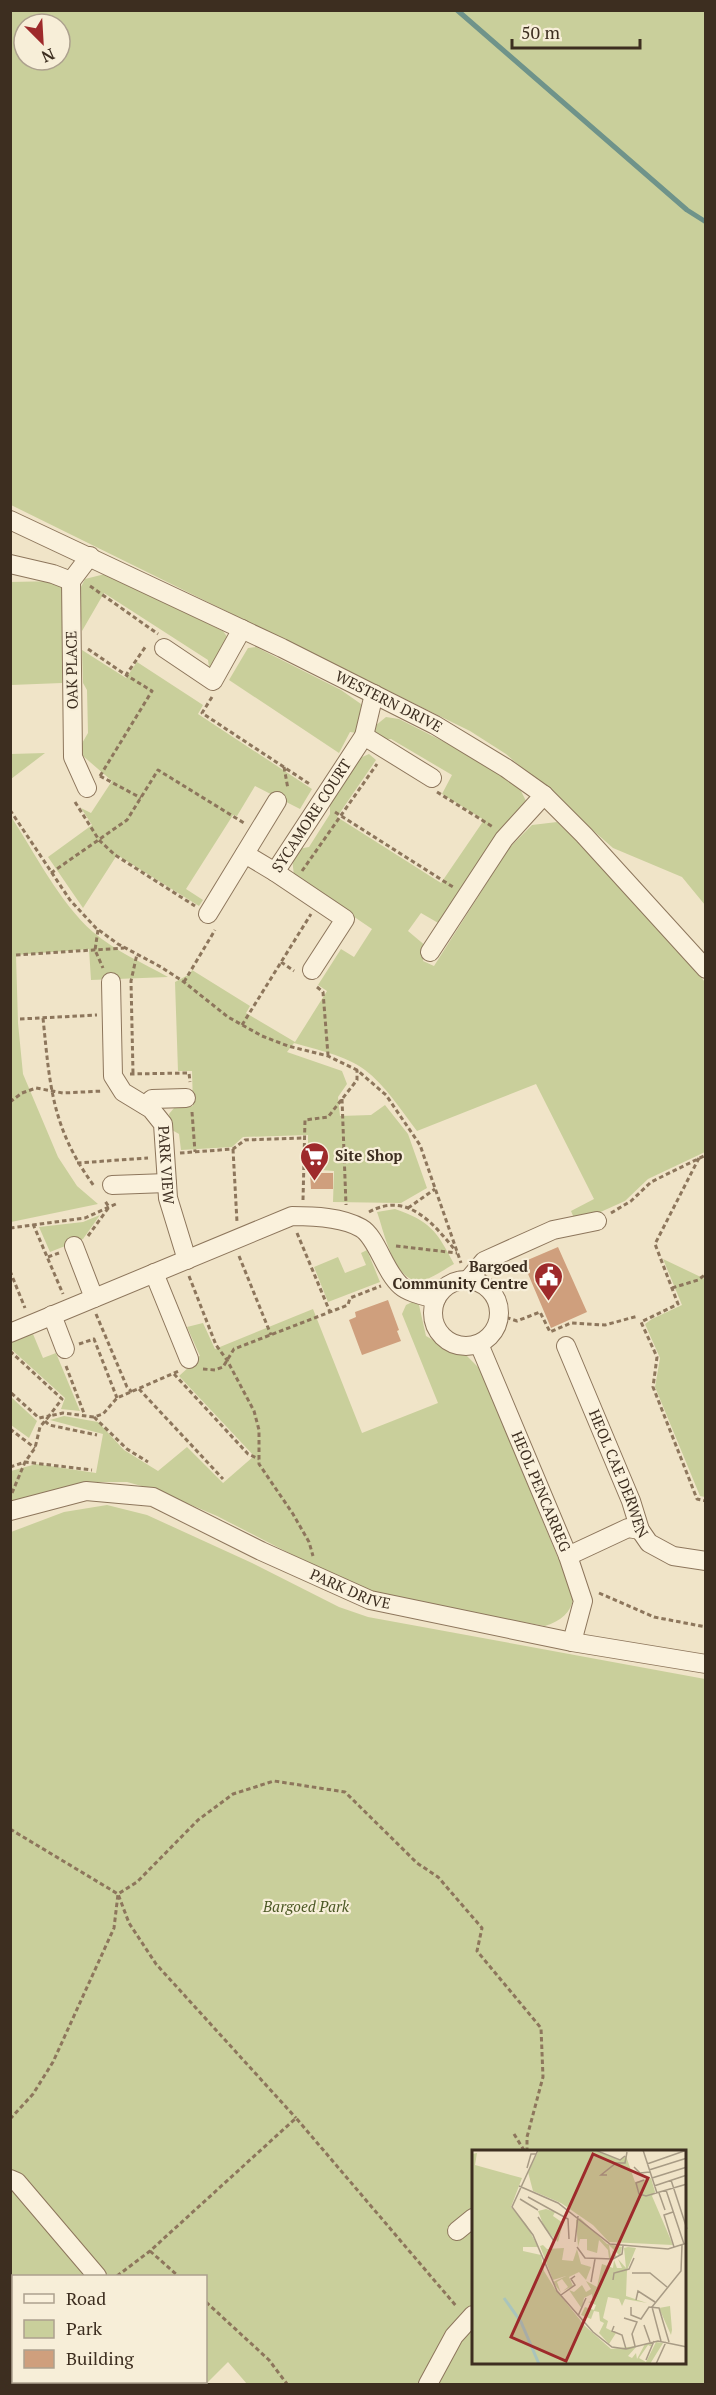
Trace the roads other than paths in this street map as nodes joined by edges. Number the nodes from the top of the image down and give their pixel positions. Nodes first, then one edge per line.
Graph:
1 (10, 520) edge
2 (90, 556) junction
3 (10, 564) edge
4 (71, 581) junction
5 (242, 629) junction
6 (160, 640) road end
7 (374, 694) junction
8 (364, 736) junction
9 (432, 778) road end
10 (94, 782) road end
11 (544, 795) junction
12 (277, 801) dead end
13 (245, 854) junction
14 (275, 872) junction
15 (208, 914) road end
16 (430, 952) dead end
17 (705, 969) edge
18 (308, 976) road end
19 (111, 982) road end
20 (186, 1098) dead end
21 (145, 1105) junction
22 (167, 1183) junction
23 (104, 1191) road end
24 (597, 1221) road end
25 (74, 1246) dead end
26 (187, 1260) junction
27 (154, 1273) junction
28 (468, 1280) junction
29 (94, 1298) junction
30 (436, 1299) junction
31 (52, 1315) junction
32 (10, 1333) edge
33 (478, 1344) junction
34 (567, 1346) dead end
35 (65, 1349) road end
36 (189, 1359) dead end
37 (10, 1511) edge
38 (640, 1530) junction
39 (568, 1556) junction
40 (705, 1562) edge
41 (572, 1642) junction
42 (705, 1665) edge
43 (10, 2179) edge
44 (472, 2219) edge
45 (457, 2231) dead end
46 (95, 2275) edge
47 (470, 2317) edge
48 (428, 2385) edge

1 - 2 street, WESTERN DRIVE
2 - 4 street
2 - 5 street, WESTERN DRIVE
3 - 4 street
4 - 10 street, OAK PLACE
5 - 6 street
5 - 7 street, WESTERN DRIVE
7 - 8 street, SYCAMORE COURT
7 - 11 street, WESTERN DRIVE
8 - 9 street
8 - 14 street, SYCAMORE COURT
11 - 16 street
11 - 17 street, WESTERN DRIVE
12 - 13 street
13 - 14 street
13 - 15 street
14 - 18 street, SYCAMORE COURT
19 - 21 street, PARK VIEW
20 - 21 street
21 - 22 street, PARK VIEW
22 - 23 street
22 - 26 street, PARK VIEW
24 - 28 street
25 - 29 street
26 - 27 street
26 - 30 street
27 - 29 street
27 - 36 street
28 - 30 street
28 - 33 street
29 - 31 street
30 - 33 street
31 - 32 street
31 - 35 street
33 - 39 street, HEOL PENCARREG
34 - 38 street, HEOL CAE DERWEN
37 - 41 street, PARK DRIVE
38 - 39 street
38 - 40 street, HEOL CAE DERWEN
39 - 41 street, HEOL PENCARREG
41 - 42 street, PARK DRIVE
43 - 46 street
44 - 45 street
47 - 48 street

